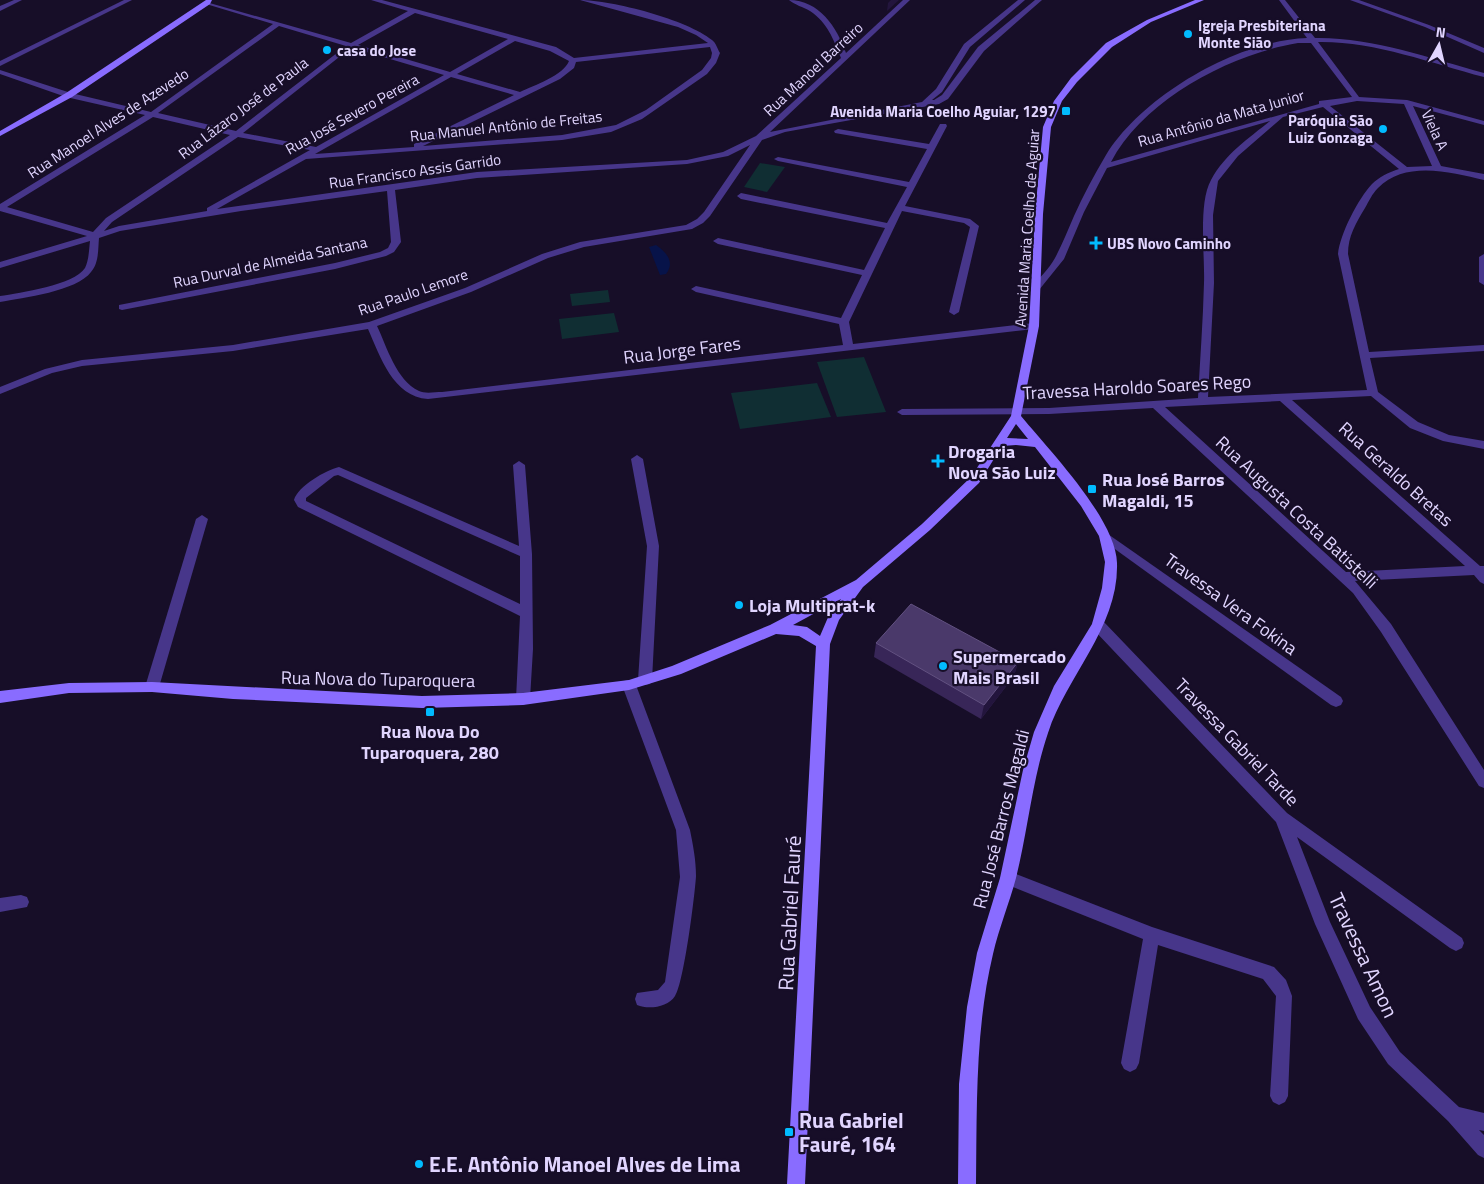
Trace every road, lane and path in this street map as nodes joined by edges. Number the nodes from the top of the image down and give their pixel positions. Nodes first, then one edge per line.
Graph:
1 (19, 0) edge
2 (129, 0) edge
3 (374, 0) edge
4 (584, 0) edge
5 (792, 0) edge
6 (907, 0) edge
7 (1022, 0) edge
8 (1039, 0) edge
9 (1201, 0) edge
10 (1282, 0) edge
11 (1353, 0) edge
12 (208, 1) edge
13 (4, 4) edge
14 (0, 9) edge
15 (414, 11) junction
16 (278, 24) junction
17 (515, 38) junction
18 (1315, 40) junction
19 (350, 45) junction
20 (714, 45) junction
21 (1484, 51) edge
22 (844, 57) junction
23 (572, 60) junction
24 (0, 64) edge
25 (0, 72) edge
26 (451, 75) junction
27 (1484, 75) edge
28 (69, 95) junction
29 (521, 95) junction
30 (1358, 99) junction
31 (1407, 102) junction
32 (1322, 103) junction
33 (924, 104) junction
34 (154, 113) junction
35 (1281, 115) junction
36 (1484, 123) edge
37 (943, 126) dead end
38 (838, 131) dead end
39 (0, 134) edge
40 (237, 134) junction
41 (759, 138) junction
42 (932, 146) junction
43 (316, 149) junction
44 (410, 150) junction
45 (303, 157) junction
46 (778, 159) dead end
47 (1104, 166) junction
48 (1438, 169) junction
49 (1405, 170) junction
50 (1484, 177) edge
51 (912, 185) junction
52 (391, 188) junction
53 (741, 196) dead end
54 (0, 208) edge
55 (899, 208) junction
56 (202, 214) junction
57 (890, 226) junction
58 (94, 235) junction
59 (718, 241) dead end
60 (1484, 257) edge
61 (0, 265) edge
62 (866, 273) junction
63 (1484, 282) edge
64 (1036, 288) junction
65 (696, 289) dead end
66 (0, 299) edge
67 (122, 307) dead end
68 (954, 312) dead end
69 (844, 322) junction
70 (371, 325) junction
71 (1034, 326) junction
72 (848, 347) junction
73 (1484, 348) edge
74 (1364, 355) junction
75 (0, 391) edge
76 (1373, 394) junction
77 (1283, 398) junction
78 (1203, 401) junction
79 (1155, 404) junction
80 (902, 412) dead end
81 (1017, 413) junction
82 (999, 442) junction
83 (1037, 444) junction
84 (1484, 445) edge
85 (637, 459) dead end
86 (518, 465) dead end
87 (202, 519) dead end
88 (1105, 536) junction
89 (526, 554) junction
90 (1482, 573) edge
91 (1342, 577) junction
92 (860, 583) junction
93 (526, 613) junction
94 (1098, 625) junction
95 (774, 629) junction
96 (823, 644) junction
97 (645, 680) junction
98 (629, 685) junction
99 (152, 687) junction
100 (0, 697) edge
101 (523, 699) junction
102 (1336, 701) dead end
103 (1484, 782) edge
104 (1282, 818) junction
105 (1008, 878) junction
106 (21, 902) dead end
107 (0, 905) edge
108 (1152, 935) junction
109 (1456, 943) dead end
110 (643, 999) dead end
111 (1130, 1063) dead end
112 (1279, 1096) dead end
113 (1454, 1115) junction
114 (1484, 1122) edge
115 (1484, 1149) edge
116 (796, 1184) edge
117 (967, 1184) edge

1 - 13 street
2 - 24 street
3 - 15 street
4 - 20 street
5 - 22 street
6 - 22 street, Rua Manoel Barreiro
7 - 33 street
8 - 33 street, Rua Francisco Assis Garrido
9 - 64 main road, Avenida Maria Coelho de Aguiar
10 - 18 street
11 - 21 street
12 - 16 street
12 - 28 main road
13 - 14 street
15 - 17 street
15 - 19 street, Rua Lázaro José de Paula
16 - 19 street
16 - 34 street, Rua Manoel Alves de Azevedo
17 - 23 street
17 - 26 street, Rua José Severo Pereira
18 - 27 street
18 - 30 street
18 - 47 street
19 - 26 street
19 - 40 street, Rua Lázaro José de Paula
20 - 23 street
20 - 44 street, Rua Manuel Antônio de Freitas
22 - 41 street, Rua Manoel Barreiro
23 - 29 street
25 - 28 street
26 - 29 street
26 - 43 street, Rua José Severo Pereira
28 - 34 street
28 - 39 main road
29 - 44 street
30 - 31 street, Rua Antônio da Mata Junior
30 - 32 street, Rua Antônio da Mata Junior
31 - 36 street, Rua Antônio da Mata Junior
31 - 48 street, Viela A
32 - 35 street, Rua Antônio da Mata Junior
32 - 49 street
33 - 41 street, Rua Francisco Assis Garrido
34 - 40 street
34 - 54 street, Rua Manoel Alves de Azevedo
35 - 47 street, Rua Antônio da Mata Junior
35 - 78 street
37 - 42 street
38 - 42 street
40 - 43 street
40 - 58 street, Rua Lázaro José de Paula
41 - 52 street, Rua Francisco Assis Garrido
41 - 70 street, Rua Paulo Lemore
42 - 51 street
43 - 45 street, Rua José Severo Pereira
44 - 45 street, Rua Manuel Antônio de Freitas
45 - 56 street, Rua José Severo Pereira
46 - 51 street
47 - 64 street
48 - 49 street
48 - 50 street
49 - 74 street
51 - 55 street
52 - 56 street, Rua Francisco Assis Garrido
52 - 67 street, Rua Durval de Almeida Santana
53 - 57 street
54 - 58 street
55 - 57 street
55 - 68 street
56 - 58 street, Rua Francisco Assis Garrido
57 - 62 street
58 - 61 street, Rua Francisco Assis Garrido
58 - 66 street
59 - 62 street
60 - 63 street
62 - 69 street
64 - 71 main road, Avenida Maria Coelho de Aguiar
65 - 69 street
69 - 72 street
70 - 72 street, Rua Jorge Fares
70 - 75 street, Rua Paulo Lemore
71 - 72 street, Rua Jorge Fares
71 - 81 main road, Avenida Maria Coelho de Aguiar
73 - 74 street
74 - 76 street
76 - 77 street, Travessa Haroldo Soares Rego
76 - 84 street
77 - 78 street, Travessa Haroldo Soares Rego
77 - 90 street, Rua Geraldo Bretas
78 - 79 street, Travessa Haroldo Soares Rego
79 - 81 street, Travessa Haroldo Soares Rego
79 - 91 street, Rua Augusta Costa Batistelli
80 - 81 street, Travessa Haroldo Soares Rego
81 - 82 main road, Rua Nova do Tuparoquera
81 - 83 main road, Rua José Barros Magaldi
82 - 83 main road
82 - 92 main road, Rua Nova do Tuparoquera
83 - 88 main road, Rua José Barros Magaldi
85 - 97 street
86 - 89 street
87 - 99 street
88 - 94 main road, Rua José Barros Magaldi
88 - 102 street, Travessa Vera Fokina
89 - 93 street
89 - 93 street
90 - 91 street
91 - 103 street, Rua Augusta Costa Batistelli
92 - 95 main road, Rua Nova do Tuparoquera
92 - 96 main road, Rua Nova do Tuparoquera
93 - 101 street
94 - 104 street, Travessa Gabriel Tarde
94 - 105 main road, Rua José Barros Magaldi
95 - 96 main road, Rua Nova do Tuparoquera
95 - 97 main road, Rua Nova do Tuparoquera
96 - 116 main road, Rua Gabriel Fauré
97 - 98 main road, Rua Nova do Tuparoquera
98 - 101 main road, Rua Nova do Tuparoquera
98 - 110 street
99 - 100 main road, Rua Nova do Tuparoquera
99 - 101 main road, Rua Nova do Tuparoquera
104 - 109 street, Travessa Gabriel Tarde
104 - 113 street, Travessa Amon
105 - 108 street
105 - 117 main road, Rua José Barros Magaldi
106 - 107 street
108 - 111 street
108 - 112 street
113 - 114 street
113 - 115 street, Travessa Amon

